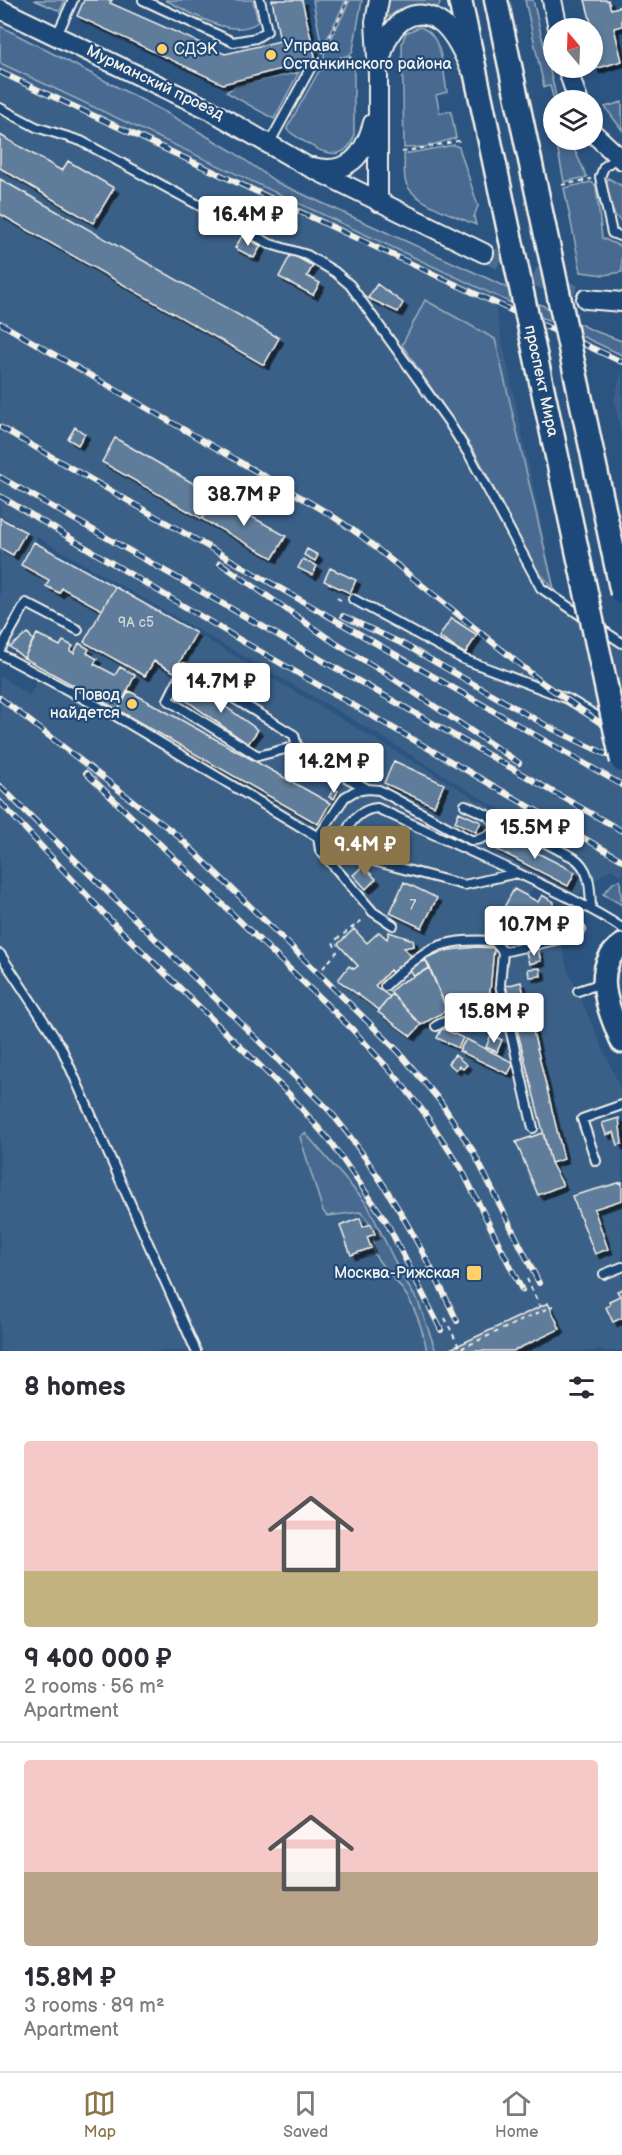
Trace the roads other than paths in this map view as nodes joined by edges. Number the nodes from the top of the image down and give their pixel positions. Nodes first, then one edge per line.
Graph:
1 (73, 0) edge
2 (143, 0) edge
3 (260, 0) edge
4 (379, 0) edge
5 (460, 0) edge
6 (552, 0) edge
7 (497, 4) edge
8 (0, 9) edge
9 (556, 18) edge
10 (57, 35) junction
11 (311, 67) dead end
12 (378, 75) junction
13 (478, 87) junction
14 (378, 105) junction
15 (0, 108) edge
16 (603, 142) edge
17 (269, 144) junction
18 (620, 158) edge
19 (305, 165) junction
20 (378, 202) junction
21 (622, 237) edge
22 (484, 253) tunnel mouth
23 (586, 299) tunnel mouth
24 (622, 302) edge
25 (622, 592) edge
26 (353, 599) dead end
27 (78, 630) dead end
28 (622, 643) edge
29 (0, 652) edge
30 (622, 730) edge
31 (297, 746) junction
32 (622, 761) edge
33 (368, 789) junction
34 (465, 805) dead end
35 (501, 830) junction
36 (318, 837) junction
37 (517, 873) junction
38 (591, 908) junction
39 (393, 925) dead end
40 (622, 928) edge
41 (581, 930) dead end
42 (622, 945) edge
43 (503, 952) junction
44 (0, 954) edge
45 (604, 983) junction
46 (385, 986) dead end
47 (578, 991) dead end
48 (506, 1012) junction
49 (436, 1026) dead end
50 (622, 1042) edge
51 (622, 1105) edge
52 (533, 1128) dead end
53 (596, 1161) dead end
54 (622, 1267) edge
55 (604, 1274) dead end
56 (196, 1351) edge

1 - 10 lane
2 - 3 lane
4 - 12 street
5 - 13 main road, проспект Мира
6 - 9 street
7 - 25 main road, bridge
8 - 10 street, Мурманский проезд
10 - 17 street, Мурманский проезд
11 - 17 lane
12 - 13 street
12 - 14 street
13 - 32 main road, проспект Мира, bridge
14 - 19 street
14 - 20 street
15 - 28 lane
16 - 18 street
17 - 19 street, Мурманский проезд
18 - 21 lane
19 - 20 street, Мурманский проезд
20 - 22 street, Мурманский проезд
23 - 24 street
26 - 30 lane
27 - 29 lane
29 - 36 lane
31 - 31 lane
31 - 33 lane
33 - 35 lane
33 - 36 lane
34 - 35 lane
35 - 38 lane
36 - 39 lane
37 - 37 lane
37 - 38 lane
38 - 40 lane
41 - 43 lane
42 - 45 main road
43 - 46 lane
43 - 48 lane
44 - 56 lane
45 - 47 lane
45 - 50 main road
48 - 49 lane
48 - 52 lane
51 - 53 lane
54 - 55 lane

